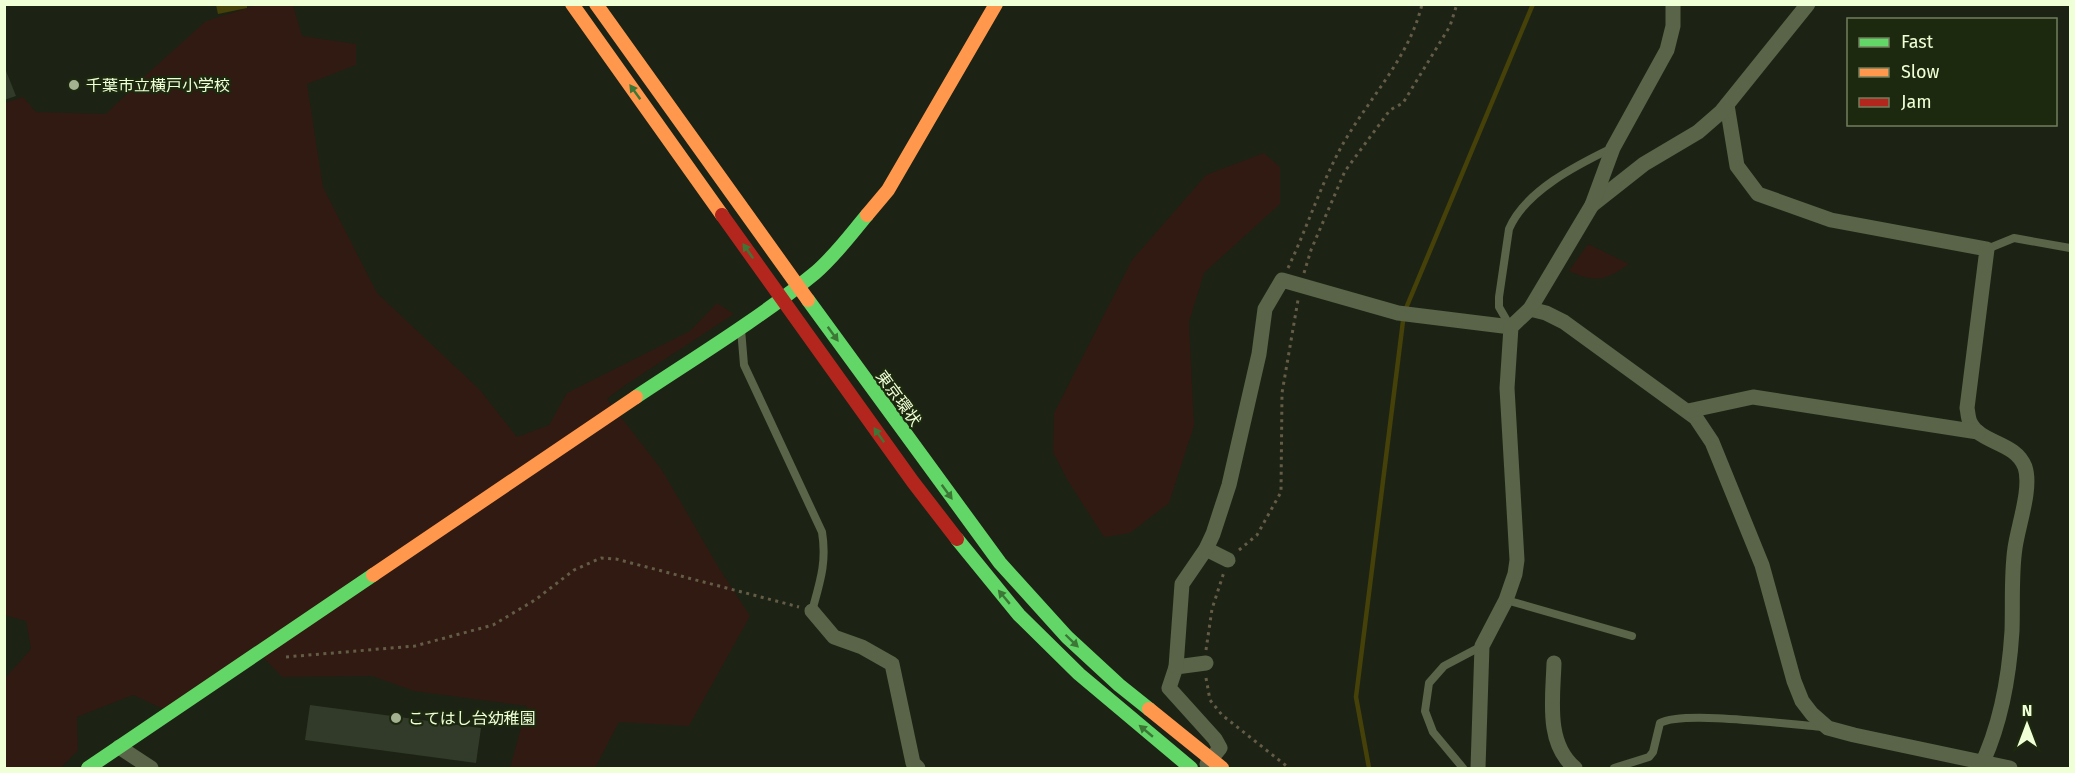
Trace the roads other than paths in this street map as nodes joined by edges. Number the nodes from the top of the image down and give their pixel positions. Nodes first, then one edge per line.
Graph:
1 (572, 4) edge
2 (596, 4) edge
3 (996, 4) edge
4 (1673, 4) edge
5 (1808, 4) edge
6 (1727, 105) junction
7 (1613, 148) junction
8 (1592, 205) junction
9 (2070, 248) edge
10 (1987, 249) junction
11 (799, 286) junction
12 (782, 299) junction
13 (1530, 309) junction
14 (741, 327) junction
15 (1510, 327) junction
16 (1688, 411) junction
17 (1978, 432) junction
18 (1206, 549) junction
19 (1228, 560) road end
20 (1506, 600) junction
21 (812, 611) joint
22 (1632, 636) dead end
23 (1482, 646) junction
24 (1206, 663) road end
25 (1554, 663) dead end
26 (1176, 667) junction
27 (1828, 728) junction
28 (119, 747) junction
29 (1212, 765) edge
30 (1982, 765) edge
31 (88, 768) edge
32 (151, 768) edge
33 (918, 768) edge
34 (1191, 768) edge
35 (1463, 768) edge
36 (1478, 768) edge
37 (1575, 768) edge
38 (1614, 768) edge
39 (2010, 768) edge

12 -> 1 main road
2 - 11 main road, 東京環状
3 - 11 main road
4 - 7 street
5 - 6 street
6 - 8 street
6 - 10 street
7 - 8 street
7 - 15 lane
8 - 13 street
9 - 10 lane
10 - 17 street
11 - 12 main road
11 -> 29 main road, 東京環状
12 - 14 main road
34 -> 12 main road
13 - 15 street
13 - 16 street
14 - 21 lane
14 - 28 main road
15 - 18 street
15 - 20 street
16 - 17 street
16 - 27 street
17 - 30 street
18 - 19 street
18 - 26 street
20 - 22 lane
20 - 23 street
21 - 33 street
23 - 35 lane
23 - 36 street
24 - 26 street
25 - 37 street
26 - 29 street
27 - 30 street
27 - 38 lane
28 - 31 main road
28 - 32 street
30 - 39 street

